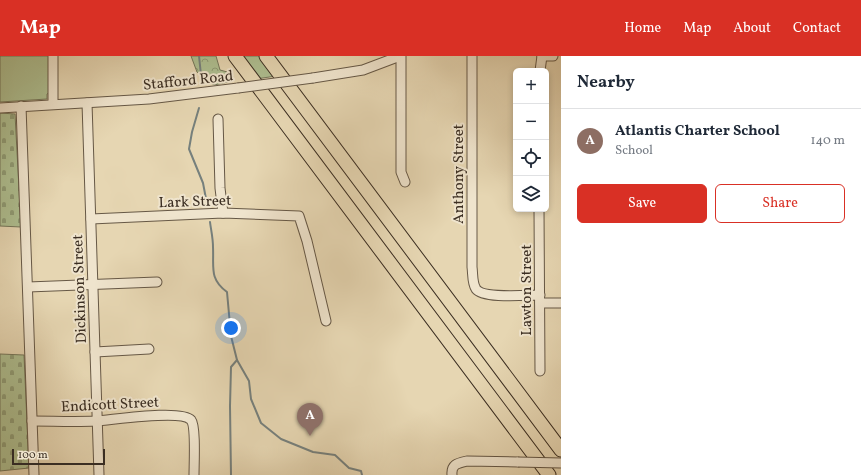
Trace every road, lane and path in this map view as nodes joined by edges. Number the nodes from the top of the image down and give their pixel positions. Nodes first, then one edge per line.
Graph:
1 (53, 56) edge
2 (235, 56) edge
3 (266, 56) edge
4 (401, 56) edge
5 (472, 56) edge
6 (542, 56) edge
7 (553, 56) edge
8 (540, 68) edge
9 (87, 102) junction
10 (53, 104) junction
11 (21, 106) junction
12 (0, 108) edge
13 (218, 119) dead end
14 (405, 182) dead end
15 (540, 212) edge
16 (223, 213) junction
17 (91, 219) junction
18 (158, 282) dead end
19 (93, 284) junction
20 (28, 287) junction
21 (540, 299) junction
22 (561, 303) edge
23 (326, 321) dead end
24 (150, 349) dead end
25 (95, 352) junction
26 (540, 371) dead end
27 (32, 421) junction
28 (97, 421) junction
29 (561, 450) edge
30 (561, 463) edge
31 (34, 475) edge
32 (100, 475) edge
33 (194, 475) edge
34 (452, 475) edge
35 (549, 475) edge

1 - 10 street
2 - 35 highway
3 - 29 highway
4 - 9 street, Stafford Road, bridge
4 - 14 street
5 - 21 street, Anthony Street
6 - 7 street
6 - 8 street
9 - 10 street, Stafford Road
9 - 17 street, Dickinson Street
10 - 11 street, Stafford Road
11 - 12 street, Stafford Road
11 - 20 street
13 - 16 street
15 - 21 street, Lawton Street
16 - 17 street, Lark Street
16 - 23 street, Lark Street
17 - 19 street, Dickinson Street
18 - 19 street
19 - 20 street
19 - 25 street, Dickinson Street
20 - 27 street
21 - 22 street
21 - 26 street, Lawton Street
24 - 25 street
25 - 28 street, Dickinson Street
27 - 28 street, Endicott Street
27 - 31 street
28 - 32 street, Dickinson Street
28 - 33 street, Endicott Street
30 - 34 street, bridge

